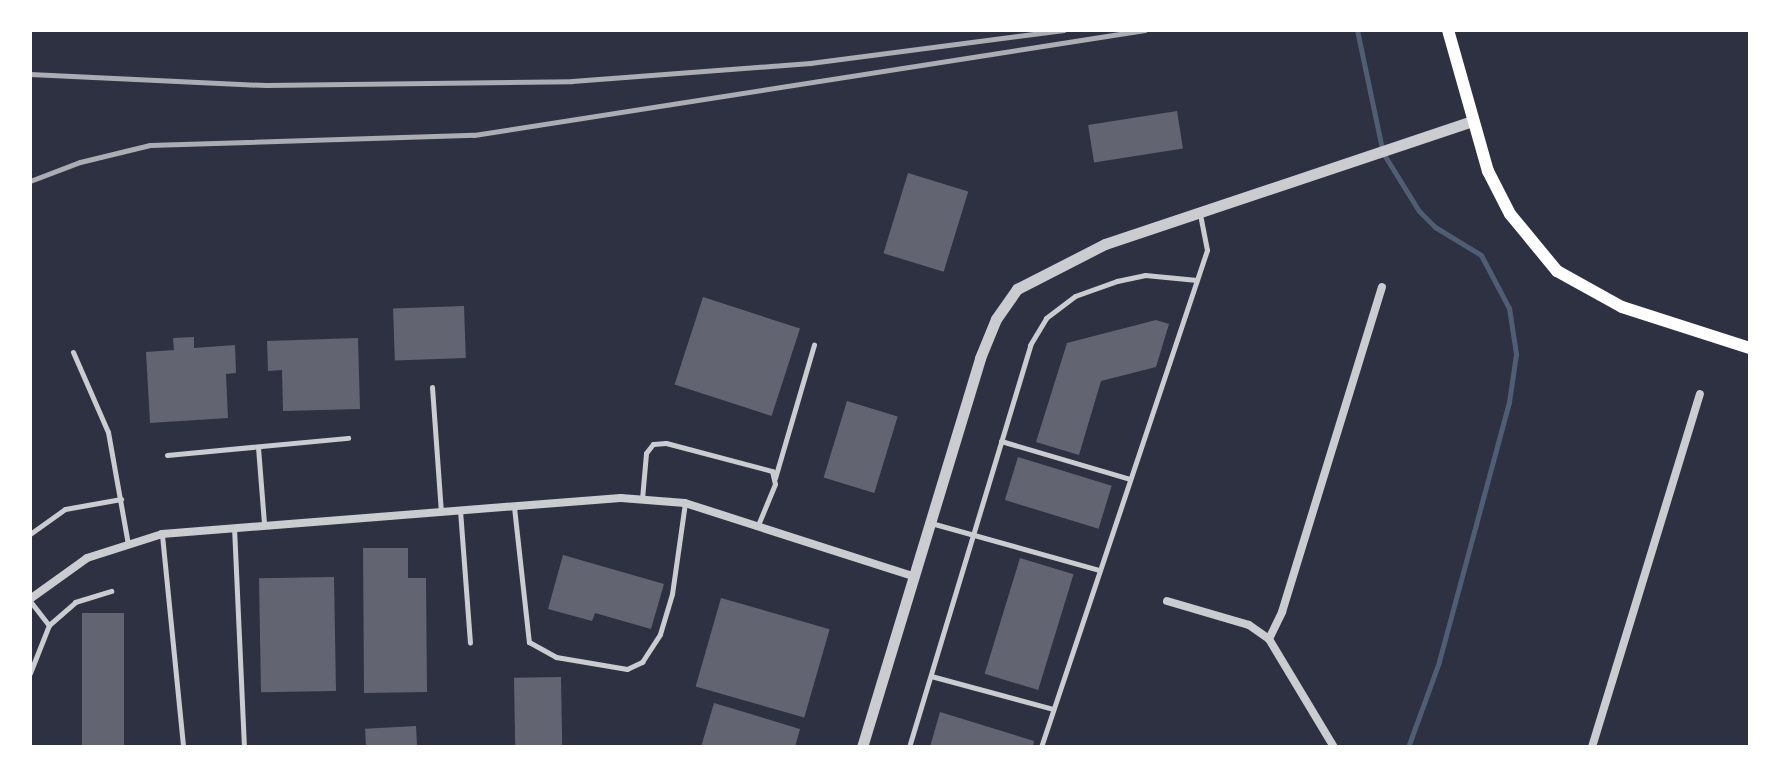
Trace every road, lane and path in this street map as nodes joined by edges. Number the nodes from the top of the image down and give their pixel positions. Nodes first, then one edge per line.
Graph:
1 (1448, 30) edge
2 (1470, 122) junction
3 (1200, 214) junction
4 (1197, 280) junction
5 (1382, 287) dead end
6 (814, 345) dead end
7 (1750, 348) edge
8 (73, 352) dead end
9 (432, 387) dead end
10 (1700, 394) dead end
11 (348, 438) dead end
12 (1001, 441) junction
13 (258, 447) junction
14 (167, 455) dead end
15 (775, 479) junction
16 (1130, 479) junction
17 (121, 499) junction
18 (642, 499) junction
19 (685, 503) junction
20 (514, 507) junction
21 (460, 510) junction
22 (441, 512) junction
23 (929, 522) junction
24 (264, 523) junction
25 (758, 525) junction
26 (234, 526) junction
27 (30, 534) edge
28 (162, 534) junction
29 (973, 536) junction
30 (128, 545) junction
31 (1099, 570) junction
32 (913, 576) junction
33 (111, 591) dead end
34 (30, 600) edge
35 (1167, 601) dead end
36 (49, 625) junction
37 (1269, 639) junction
38 (470, 643) dead end
39 (30, 673) edge
40 (931, 676) junction
41 (1053, 709) junction
42 (183, 747) edge
43 (244, 747) edge
44 (862, 747) edge
45 (909, 747) edge
46 (1041, 747) edge
47 (1334, 747) edge
48 (1592, 747) edge

1 - 2 main road
2 - 3 street
2 - 7 main road
3 - 4 lane
3 - 23 street
4 - 12 lane
4 - 16 lane
5 - 37 street
6 - 15 lane
8 - 17 lane
9 - 22 lane
10 - 48 street
11 - 13 lane
12 - 16 lane
12 - 29 lane
13 - 14 lane
13 - 24 lane
15 - 18 lane
15 - 25 lane
16 - 31 lane
17 - 27 lane
17 - 30 lane
18 - 19 street
18 - 20 street
19 - 20 lane
19 - 25 street
20 - 21 street
21 - 22 street
21 - 38 lane
22 - 24 street
23 - 29 lane
23 - 32 street
24 - 26 street
25 - 32 street
26 - 28 street
26 - 43 lane
28 - 30 street
28 - 42 lane
29 - 31 lane
29 - 40 lane
30 - 34 street
31 - 41 lane
32 - 44 street
33 - 36 lane
34 - 36 lane
35 - 37 street
36 - 39 lane
37 - 47 street
40 - 41 lane
40 - 45 lane
41 - 46 lane

